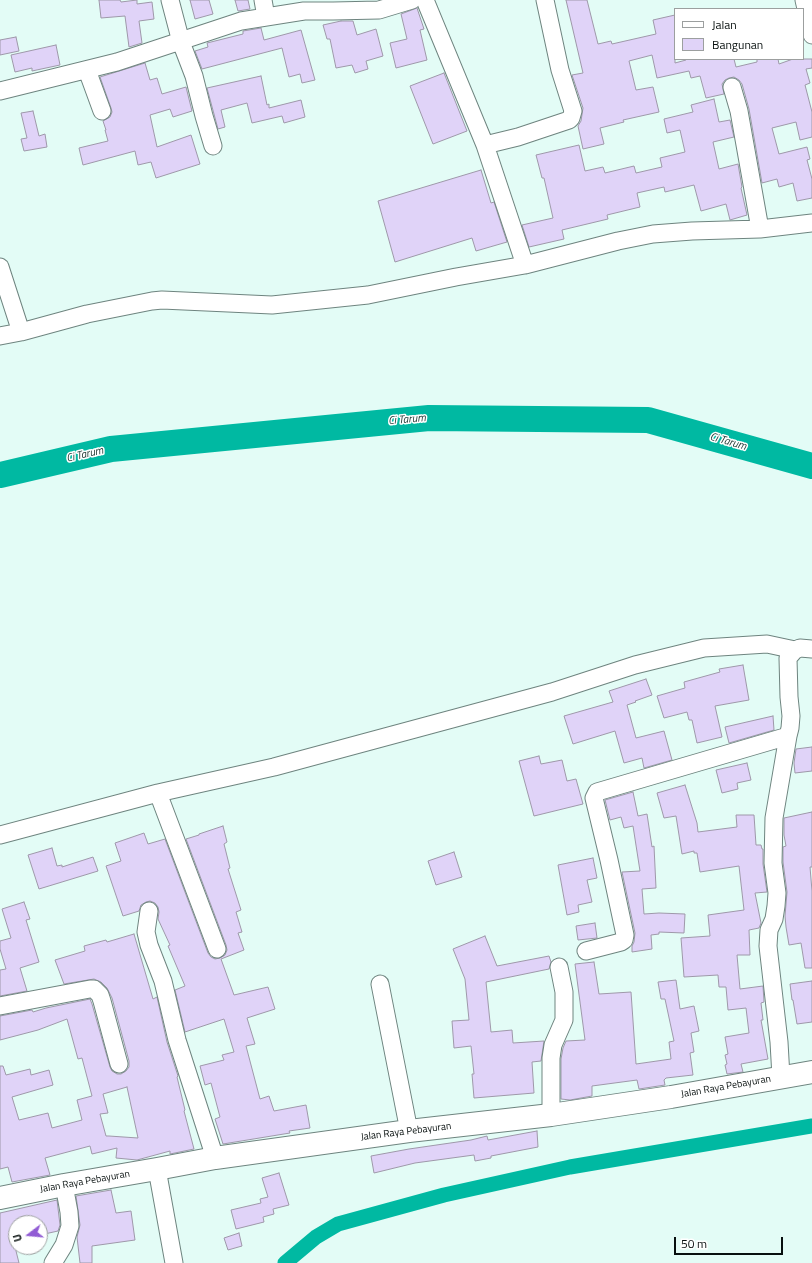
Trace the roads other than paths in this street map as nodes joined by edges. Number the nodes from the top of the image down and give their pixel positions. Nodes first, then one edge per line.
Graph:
1 (170, 0) edge
2 (263, 0) edge
3 (412, 0) edge
4 (426, 0) edge
5 (545, 0) edge
6 (804, 0) edge
7 (266, 17) junction
8 (812, 35) edge
9 (181, 42) junction
10 (87, 70) junction
11 (732, 87) dead end
12 (0, 91) edge
13 (102, 110) dead end
14 (485, 145) junction
15 (214, 146) dead end
16 (812, 222) edge
17 (760, 229) junction
18 (524, 265) junction
19 (0, 267) edge
20 (21, 332) junction
21 (0, 336) edge
22 (812, 649) edge
23 (795, 650) junction
24 (788, 736) junction
25 (158, 794) junction
26 (0, 835) edge
27 (149, 911) dead end
28 (217, 949) dead end
29 (586, 951) dead end
30 (559, 967) dead end
31 (380, 984) dead end
32 (0, 1006) edge
33 (119, 1064) dead end
34 (812, 1072) edge
35 (781, 1077) junction
36 (551, 1115) junction
37 (409, 1131) junction
38 (215, 1158) junction
39 (157, 1169) junction
40 (64, 1185) junction
41 (0, 1198) edge
42 (53, 1263) edge
43 (174, 1263) edge

1 - 9 street
2 - 7 street
3 - 7 street
4 - 14 street
5 - 14 street
6 - 8 street
7 - 9 street
9 - 10 street
9 - 15 street
10 - 12 street
10 - 13 street
11 - 17 street
14 - 18 street
16 - 17 street
17 - 18 street
18 - 20 street
19 - 20 street
20 - 21 street
22 - 23 street
23 - 24 street
23 - 25 street
24 - 29 street
24 - 35 street
25 - 26 street
25 - 28 street
27 - 38 street
30 - 36 street
31 - 37 street
32 - 33 street
34 - 35 main road, Jalan Raya Pebayuran
35 - 36 main road, Jalan Raya Pebayuran
36 - 37 main road, Jalan Raya Pebayuran
37 - 38 main road, Jalan Raya Pebayuran
38 - 39 main road, Jalan Raya Pebayuran
39 - 40 main road, Jalan Raya Pebayuran
39 - 43 street
40 - 41 main road, Jalan Raya Pebayuran
40 - 42 street

